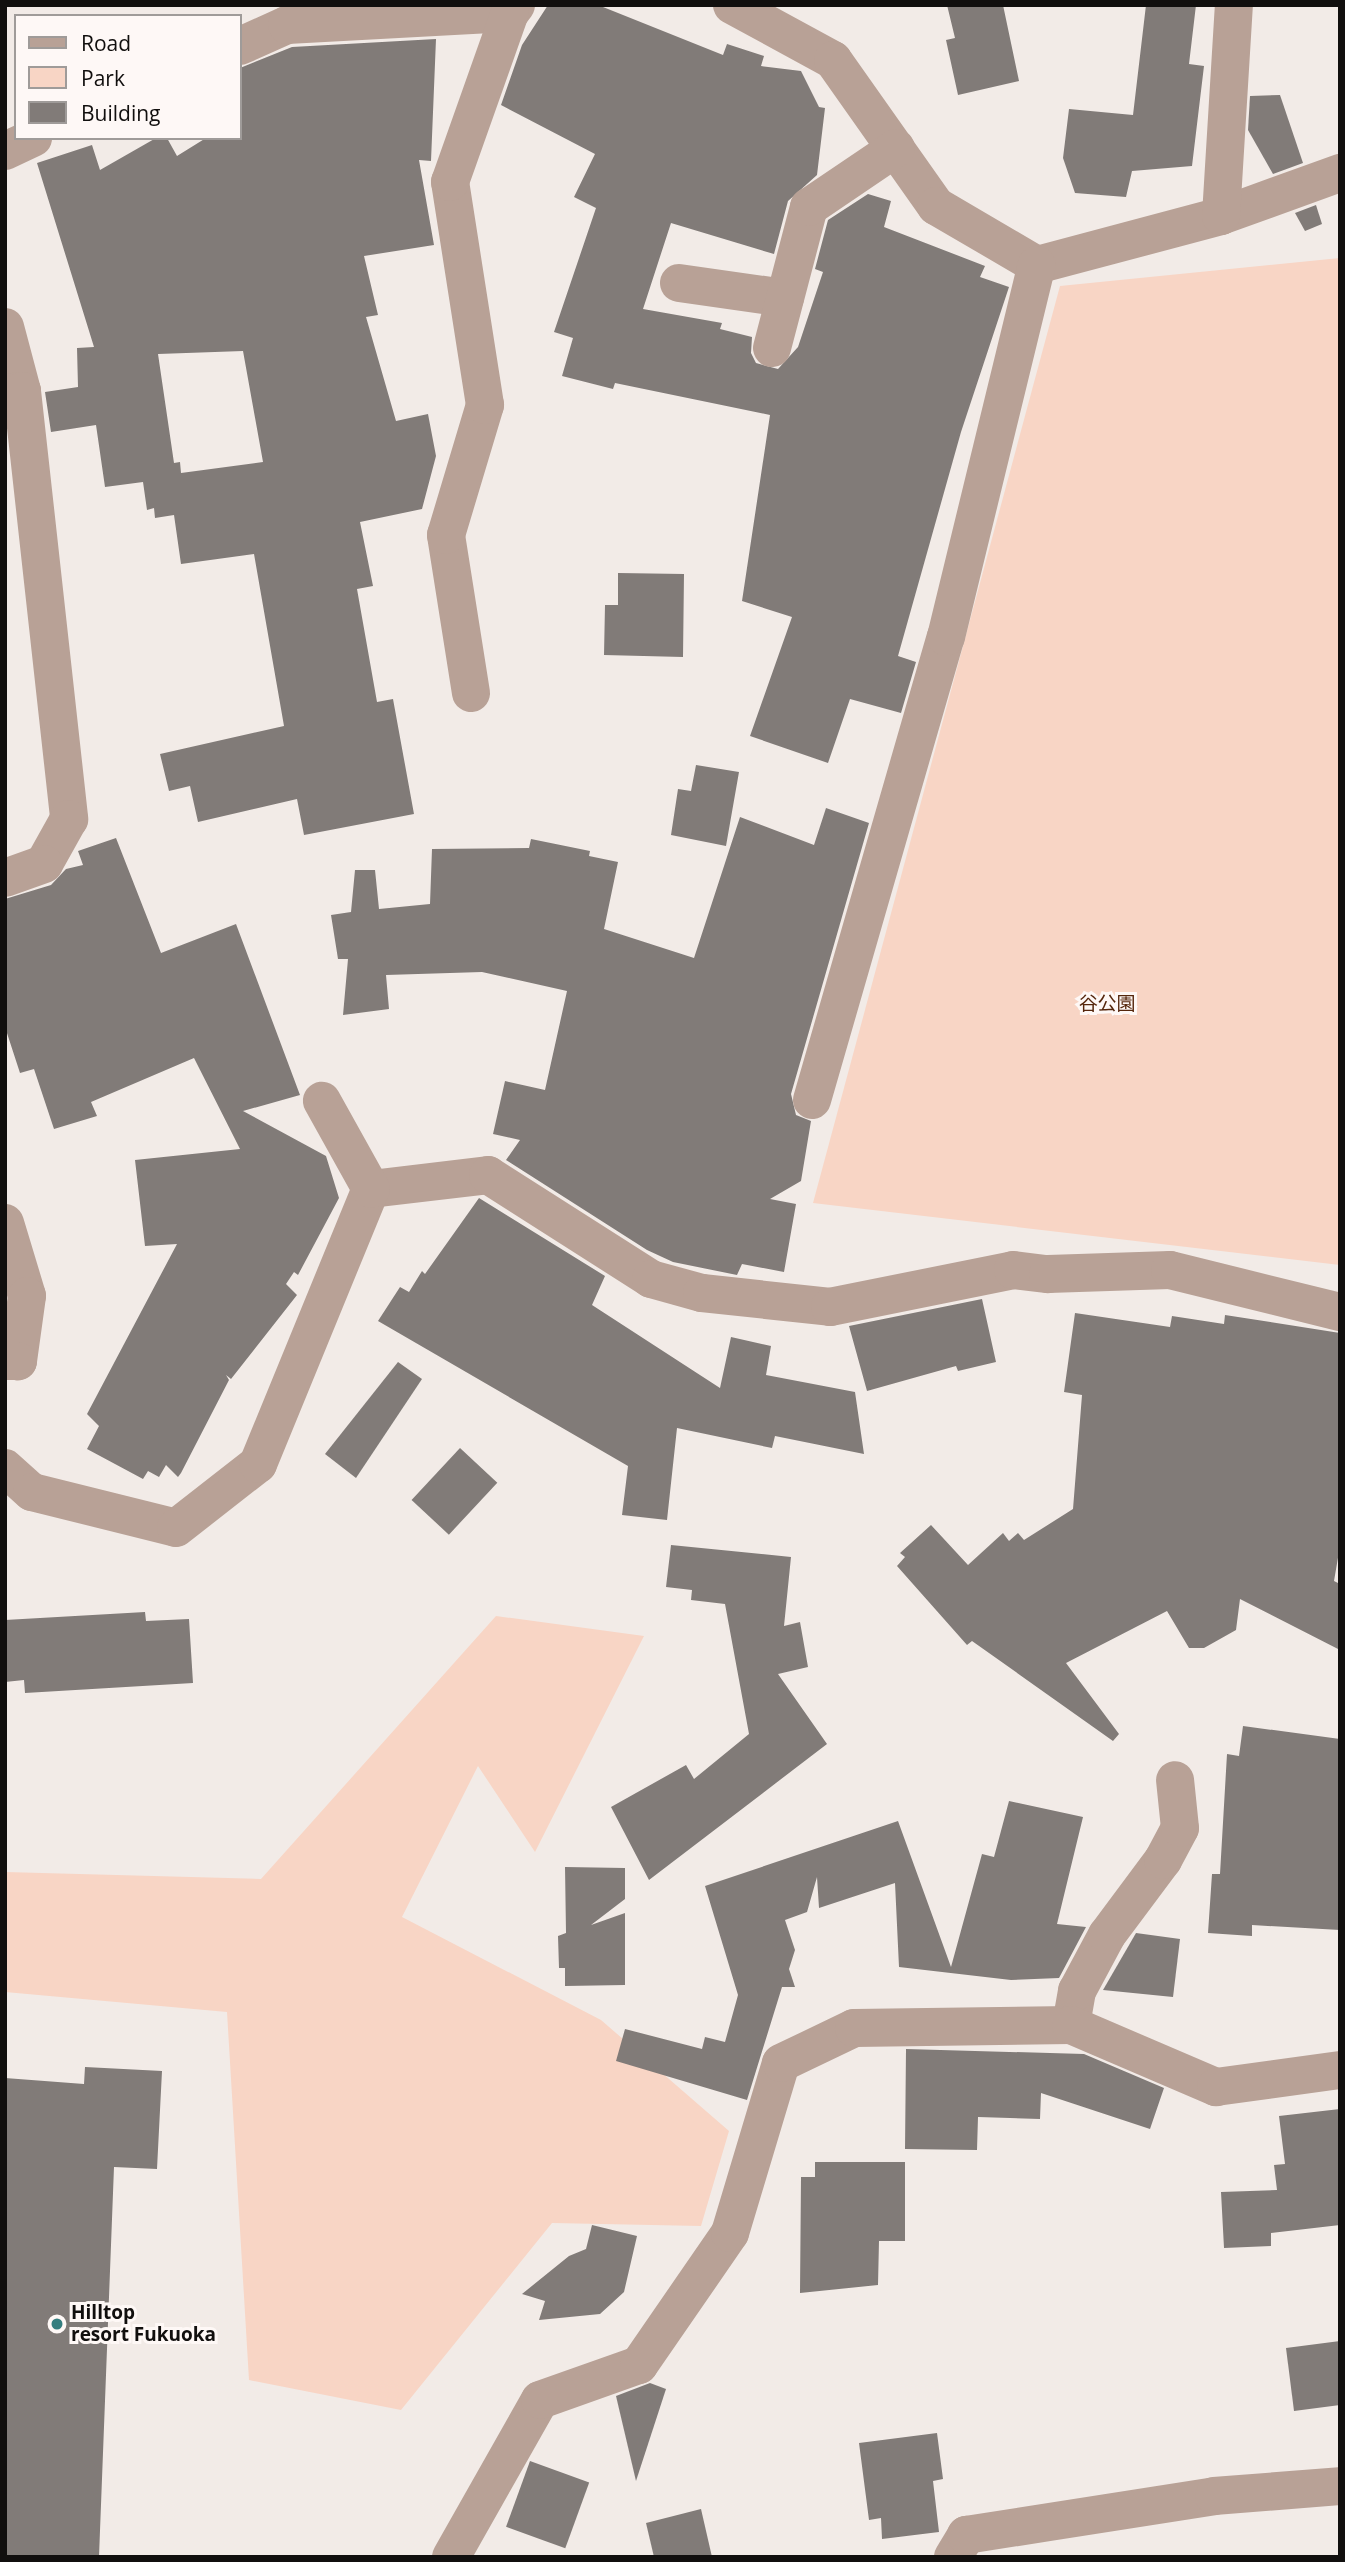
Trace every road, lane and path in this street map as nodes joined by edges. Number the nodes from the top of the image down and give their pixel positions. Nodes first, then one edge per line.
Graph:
1 (732, 5) edge
2 (1234, 5) edge
3 (513, 9) edge
4 (242, 45) edge
5 (29, 140) edge
6 (896, 148) junction
7 (5, 151) edge
8 (1340, 173) edge
9 (1221, 216) junction
10 (1037, 265) junction
11 (679, 283) dead end
12 (785, 298) junction
13 (5, 327) edge
14 (772, 348) dead end
15 (13, 392) edge
16 (471, 693) dead end
17 (5, 878) edge
18 (812, 1100) dead end
19 (323, 1101) dead end
20 (370, 1189) junction
21 (5, 1223) edge
22 (1340, 1312) edge
23 (5, 1361) edge
24 (5, 1468) edge
25 (1175, 1780) dead end
26 (1071, 2025) junction
27 (1340, 2070) edge
28 (1340, 2486) edge
29 (451, 2557) edge
30 (953, 2557) edge

1 - 6 street
2 - 9 street
3 - 4 street
3 - 16 street
5 - 7 street
6 - 10 street
6 - 12 street
8 - 9 street
9 - 10 street
10 - 18 street
11 - 12 street
12 - 14 street
13 - 15 street
15 - 17 street
19 - 20 street
20 - 22 street
20 - 24 street
21 - 23 street
25 - 26 street
26 - 27 street
26 - 29 street
28 - 30 street

